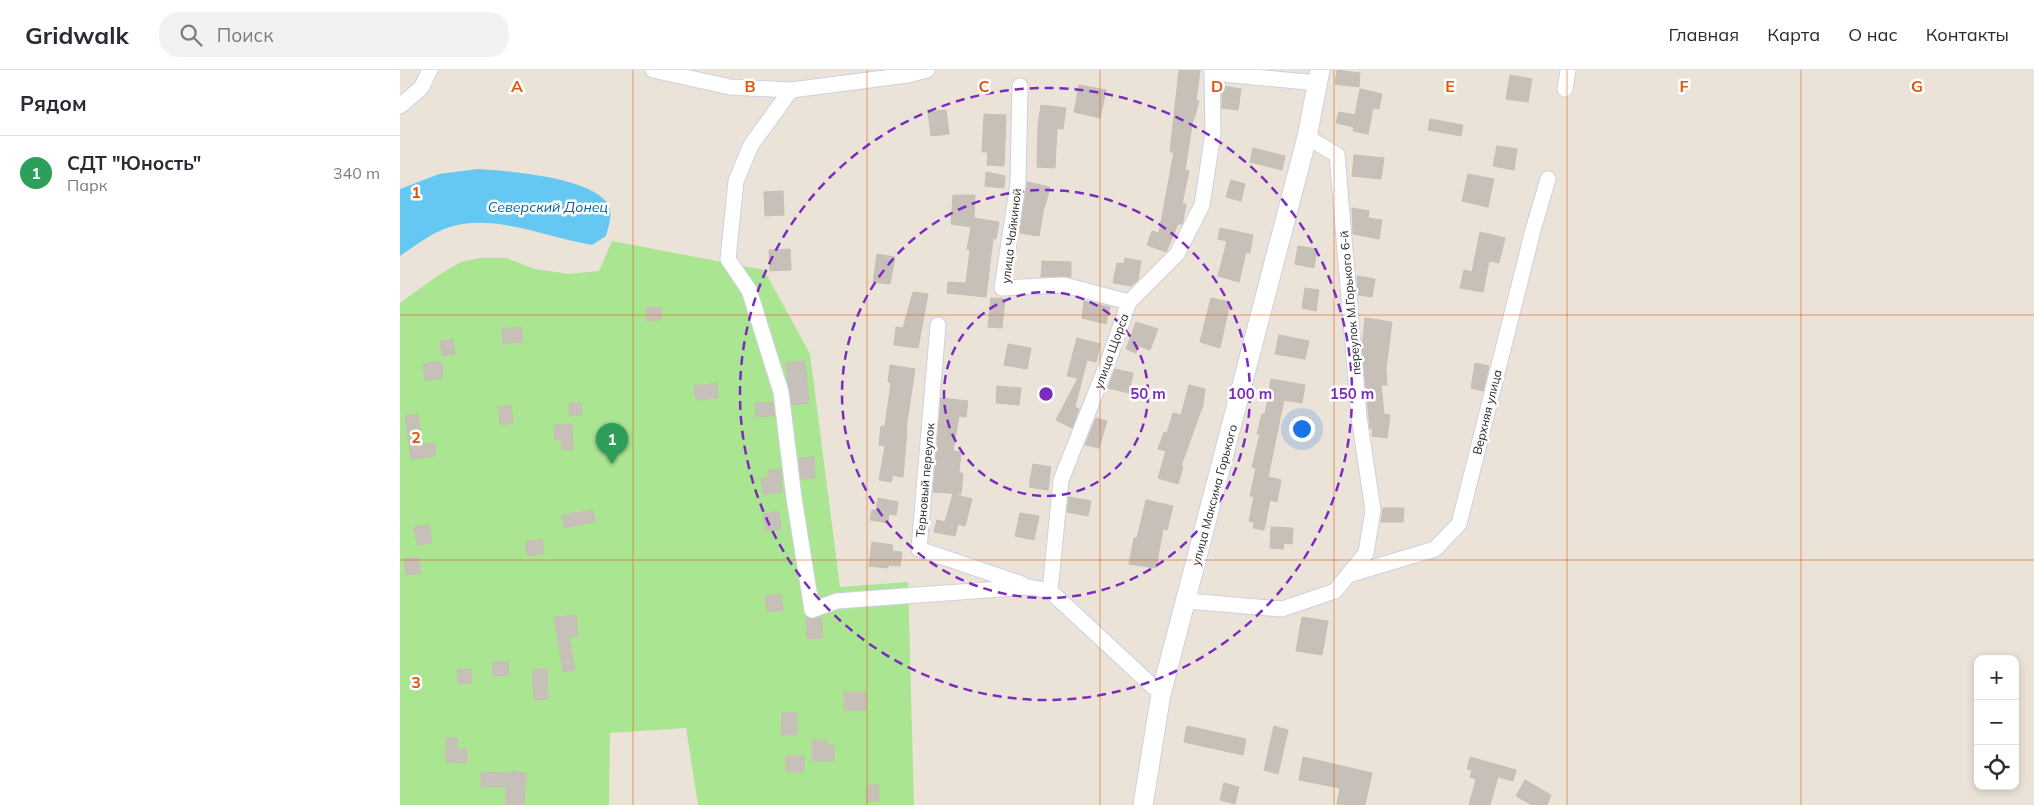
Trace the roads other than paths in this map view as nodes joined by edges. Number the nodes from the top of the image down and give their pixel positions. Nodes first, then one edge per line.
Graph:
1 (430, 70) edge
2 (653, 70) edge
3 (927, 70) edge
4 (1568, 70) edge
5 (1212, 71) edge
6 (1319, 76) edge
7 (1020, 86) dead end
8 (1565, 89) dead end
9 (792, 90) junction
10 (400, 106) edge
11 (1307, 137) junction
12 (1548, 179) dead end
13 (1129, 302) junction
14 (938, 325) dead end
15 (1348, 575) junction
16 (1029, 586) junction
17 (1050, 591) junction
18 (1187, 601) junction
19 (1162, 694) junction
20 (1143, 805) edge

1 - 10 street
2 - 9 street
3 - 9 street
4 - 8 street
5 - 6 street
5 - 13 street, улица Щорса
6 - 11 street, улица Максима Горького
7 - 13 street, улица Чайкиной
9 - 16 street
11 - 15 street, переулок М.Горького 6-й
11 - 18 street, улица Максима Горького
12 - 15 street, Верхняя улица
13 - 17 street, улица Щорса
14 - 16 street, Терновый переулок
15 - 18 street, переулок М.Горького 6-й
16 - 17 street
17 - 19 street
18 - 19 street, улица Максима Горького
19 - 20 street, улица Максима Горького

